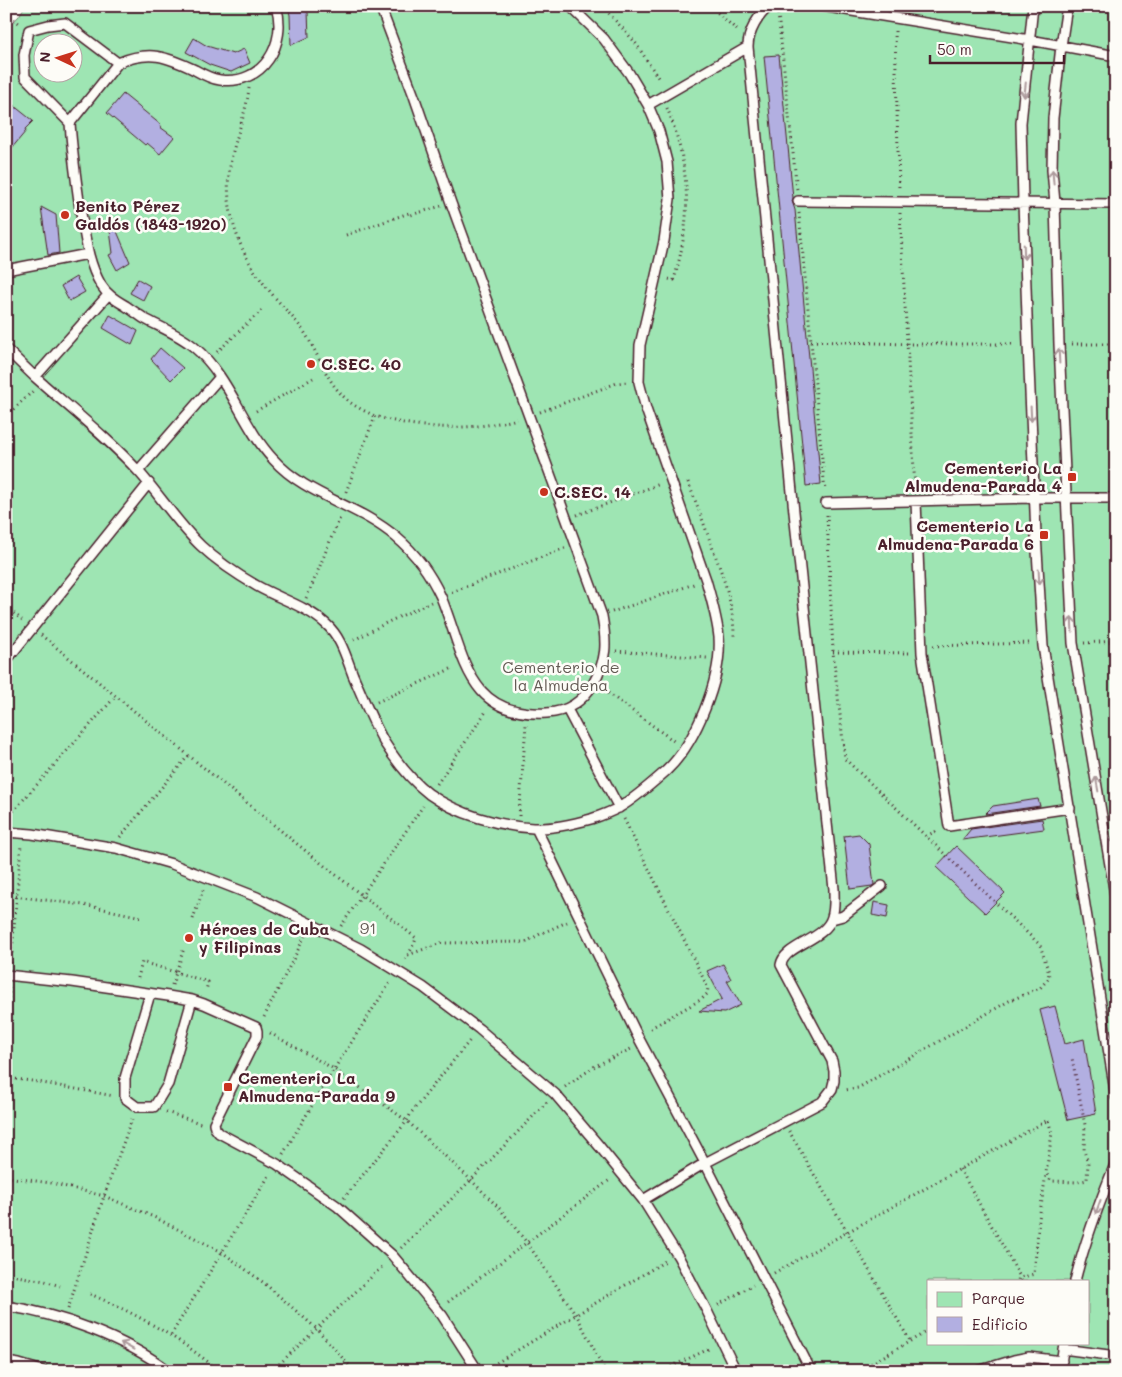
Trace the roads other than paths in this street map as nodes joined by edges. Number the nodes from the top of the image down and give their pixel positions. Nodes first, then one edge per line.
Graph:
1 (276, 6) edge
2 (380, 6) edge
3 (570, 6) edge
4 (770, 6) edge
5 (821, 6) edge
6 (1034, 6) edge
7 (1067, 6) edge
8 (1030, 40) junction
9 (748, 43) junction
10 (1061, 46) junction
11 (1116, 56) edge
12 (118, 63) junction
13 (648, 105) junction
14 (70, 123) junction
15 (798, 201) road end
16 (1023, 202) junction
17 (1055, 203) junction
18 (1116, 204) edge
19 (88, 254) junction
20 (6, 270) edge
21 (108, 295) junction
22 (6, 349) edge
23 (220, 377) junction
24 (38, 380) junction
25 (138, 471) junction
26 (149, 483) junction
27 (1035, 498) junction
28 (1066, 498) junction
29 (1116, 498) edge
30 (916, 500) junction
31 (826, 503) road end
32 (6, 661) edge
33 (567, 709) junction
34 (619, 808) junction
35 (1070, 808) junction
36 (536, 828) junction
37 (6, 832) edge
38 (882, 886) dead end
39 (1116, 901) edge
40 (832, 919) junction
41 (9, 975) edge
42 (150, 994) junction
43 (192, 1000) junction
44 (1116, 1097) edge
45 (1116, 1162) edge
46 (705, 1164) junction
47 (643, 1200) junction
48 (1075, 1280) edge
49 (6, 1306) edge
50 (1064, 1346) edge
51 (1116, 1356) edge
52 (6, 1362) edge
53 (1061, 1366) edge
54 (43, 1371) edge
55 (169, 1371) edge
56 (478, 1371) edge
57 (736, 1371) edge
58 (810, 1371) edge
59 (978, 1371) edge

1 - 12 lane
2 - 33 lane
3 - 13 lane
4 - 9 lane
5 - 8 lane
6 - 8 lane
7 - 10 lane
8 - 10 lane
8 -> 16 lane
9 - 13 lane
9 - 40 lane
10 - 11 lane
17 -> 10 lane
12 - 14 lane
12 - 14 lane
13 - 34 lane
14 - 19 lane
15 - 16 lane
16 - 17 lane
16 -> 27 lane
17 - 18 lane
28 -> 17 lane
19 - 20 lane
19 - 21 lane
21 - 23 lane
21 - 24 lane
22 - 24 lane
23 - 25 lane
23 - 33 lane
24 - 25 lane
25 - 26 lane
26 - 32 lane
26 - 36 lane
27 - 28 lane
27 - 30 lane
27 -> 35 lane
28 - 29 lane
39 -> 28 lane
30 - 31 lane
30 - 35 lane
33 - 34 lane
34 - 36 lane
35 - 44 lane
36 - 46 lane
37 - 47 lane
38 - 40 lane
40 - 46 lane
41 - 42 lane
42 - 43 lane
42 - 43 lane
43 - 56 lane
45 -> 48 lane
46 - 47 lane
46 - 58 lane
47 - 57 lane
55 -> 49 lane
50 - 51 lane
50 - 53 lane
52 - 54 lane
53 - 59 lane

